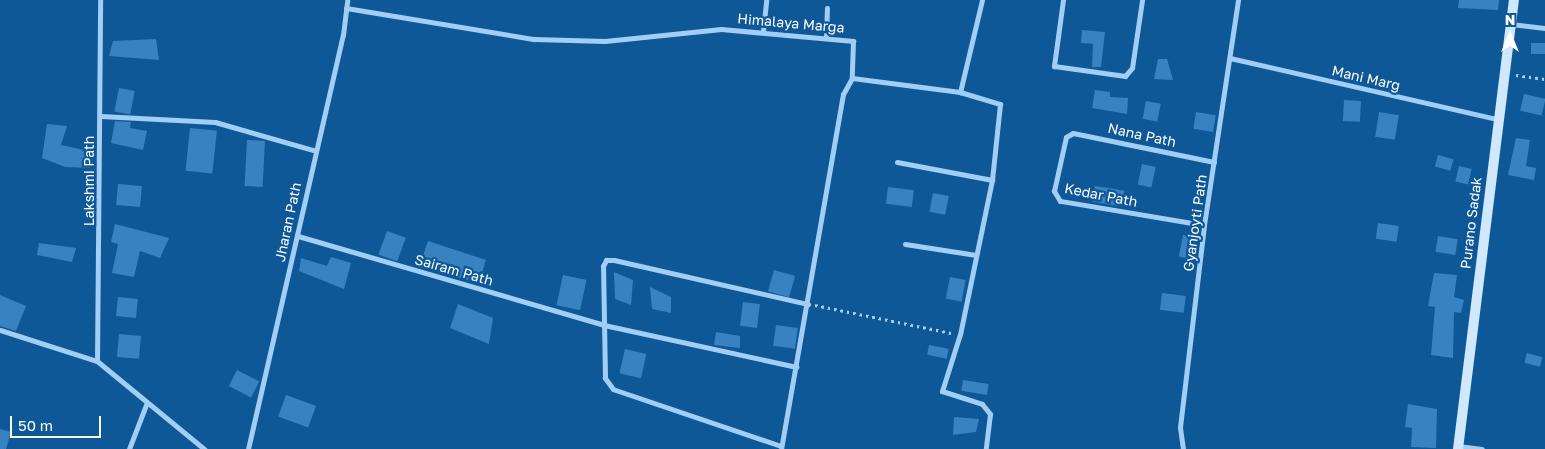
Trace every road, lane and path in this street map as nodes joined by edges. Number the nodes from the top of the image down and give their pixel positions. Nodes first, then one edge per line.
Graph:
1 (100, 0) edge
2 (347, 0) edge
3 (766, 0) edge
4 (982, 0) edge
5 (1063, 0) edge
6 (1142, 0) edge
7 (1238, 0) edge
8 (1514, 0) edge
9 (346, 8) junction
10 (827, 8) dead end
11 (1511, 24) junction
12 (1545, 28) edge
13 (763, 32) junction
14 (826, 36) junction
15 (1230, 58) junction
16 (1504, 74) junction
17 (852, 78) junction
18 (1545, 78) edge
19 (960, 92) junction
20 (101, 116) junction
21 (1497, 120) junction
22 (1066, 137) joint
23 (316, 151) junction
24 (897, 162) dead end
25 (1214, 162) junction
26 (992, 180) junction
27 (1204, 225) junction
28 (298, 236) junction
29 (905, 244) dead end
30 (976, 255) junction
31 (808, 304) junction
32 (604, 325) junction
33 (0, 330) edge
34 (960, 334) junction
35 (97, 361) junction
36 (796, 367) junction
37 (147, 402) junction
38 (781, 447) edge
39 (1458, 447) edge
40 (129, 449) edge
41 (204, 449) edge
42 (248, 449) edge
43 (986, 449) edge
44 (1183, 449) edge
45 (1482, 449) edge

1 - 20 street, Lakshmi Path
2 - 9 street, Jharan Path
3 - 13 street
4 - 19 street
5 - 6 street
7 - 15 street, Gyanjoyti Path
8 - 11 main road, Purano Sadak
9 - 13 street, Himalaya Marga
9 - 23 street, Jharan Path
10 - 14 street
11 - 12 street
11 - 16 main road, Purano Sadak
13 - 14 street, Himalaya Marga
14 - 17 street, Himalaya Marga
15 - 21 street, Mani Marg
15 - 25 street, Gyanjoyti Path
16 - 18 path
16 - 21 main road, Purano Sadak
17 - 19 street
17 - 31 street, Himalaya Marga
19 - 26 street
20 - 23 street
20 - 35 street, Lakshmi Path
21 - 39 main road, Purano Sadak
22 - 25 street, Nana Path
22 - 27 street, Kedar Path
23 - 28 street, Jharan Path
24 - 26 street
25 - 27 street, Gyanjoyti Path
26 - 30 street
27 - 44 street, Gyanjoyti Path
28 - 32 street, Sairam Path
28 - 42 street, Jharan Path
29 - 30 street
30 - 34 street
31 - 32 street
31 - 34 path
31 - 36 street, Himalaya Marga
32 - 36 street, Sairam Path
32 - 38 street
33 - 35 street
34 - 43 street
35 - 37 street
36 - 38 street, Himalaya Marga
37 - 40 street
37 - 41 street
39 - 45 street

